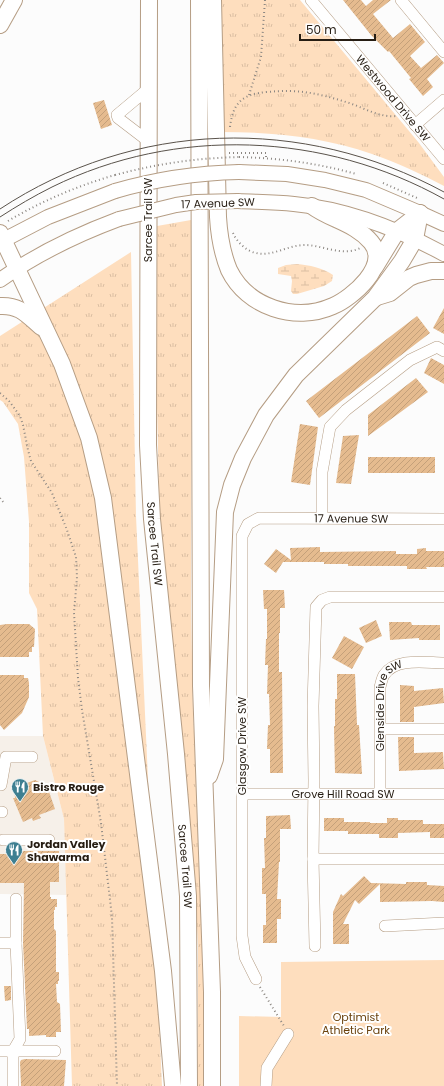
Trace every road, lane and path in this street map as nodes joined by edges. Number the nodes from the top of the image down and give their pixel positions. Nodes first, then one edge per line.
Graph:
1 (14, 0) edge
2 (149, 0) edge
3 (199, 0) edge
4 (213, 0) edge
5 (266, 0) edge
6 (311, 0) edge
7 (401, 0) edge
8 (0, 25) edge
9 (444, 52) edge
10 (148, 89) junction
11 (250, 95) dead end
12 (444, 100) edge
13 (415, 125) junction
14 (148, 141) junction
15 (229, 153) dead end
16 (239, 157) dead end
17 (266, 158) dead end
18 (444, 159) edge
19 (312, 206) junction
20 (420, 213) junction
21 (444, 224) edge
22 (397, 231) junction
23 (3, 234) edge
24 (415, 239) junction
25 (444, 254) edge
26 (375, 267) junction
27 (16, 269) junction
28 (444, 271) edge
29 (0, 280) edge
30 (375, 298) junction
31 (0, 306) edge
32 (46, 331) junction
33 (444, 351) edge
34 (0, 393) edge
35 (0, 498) edge
36 (4, 503) dead end
37 (259, 518) joint
38 (322, 518) junction
39 (444, 519) edge
40 (444, 597) edge
41 (444, 663) edge
42 (444, 728) edge
43 (381, 729) junction
44 (32, 757) dead end
45 (2, 784) dead end
46 (205, 787) junction
47 (314, 793) junction
48 (242, 794) junction
49 (380, 794) junction
50 (444, 794) edge
51 (3, 840) dead end
52 (49, 840) dead end
53 (313, 859) junction
54 (444, 859) edge
55 (16, 899) dead end
56 (444, 923) edge
57 (385, 926) dead end
58 (0, 942) edge
59 (16, 943) junction
60 (315, 946) dead end
61 (256, 979) joint
62 (288, 1034) joint
63 (0, 1051) edge
64 (13, 1051) junction
65 (56, 1051) dead end
66 (13, 1086) edge
67 (117, 1086) edge
68 (173, 1086) edge
69 (189, 1086) edge
70 (212, 1086) edge
71 (266, 1086) edge

1 - 8 highway
2 - 10 highway, Sarcee Trail SW
3 - 46 highway, Sarcee Trail SW
4 - 26 highway
5 - 11 path
6 - 13 street, Westwood Drive SW
7 - 9 street
10 - 14 highway, Sarcee Trail SW
10 - 14 street
12 - 13 street
13 - 18 street, Westwood Drive SW
14 - 69 highway, Sarcee Trail SW
15 - 17 path
16 - 23 path, bridge
19 - 22 main road, 17 Avenue SW
19 - 26 highway
19 - 27 main road, 17 Avenue SW, bridge
20 - 21 main road
20 - 22 highway
20 - 23 main road, bridge
20 - 24 highway
22 - 24 main road, 17 Avenue SW
22 - 26 highway
23 - 27 highway
24 - 25 main road, 17 Avenue SW
24 - 30 highway
27 - 29 main road, 17 Avenue SW
27 - 32 highway
28 - 30 highway
30 - 46 highway
31 - 32 highway
32 - 68 highway
33 - 38 street
34 - 67 path
35 - 36 path
37 - 38 street, 17 Avenue SW
37 - 48 street, Glasgow Drive SW
38 - 39 street, 17 Avenue SW
40 - 47 street
41 - 43 street, Glenside Drive SW
42 - 43 street
43 - 49 street, Glenside Drive SW
44 - 45 street
46 - 70 highway, Sarcee Trail SW
47 - 48 street, Grove Hill Road SW
47 - 49 street, Grove Hill Road SW
47 - 53 street
48 - 61 street, Glasgow Drive SW
49 - 50 street, Grove Hill Road SW
51 - 52 street
53 - 54 street
53 - 60 street
55 - 59 street
56 - 57 street
58 - 59 street
59 - 64 street
61 - 62 path
62 - 71 street
63 - 64 street
64 - 65 street
64 - 66 street

